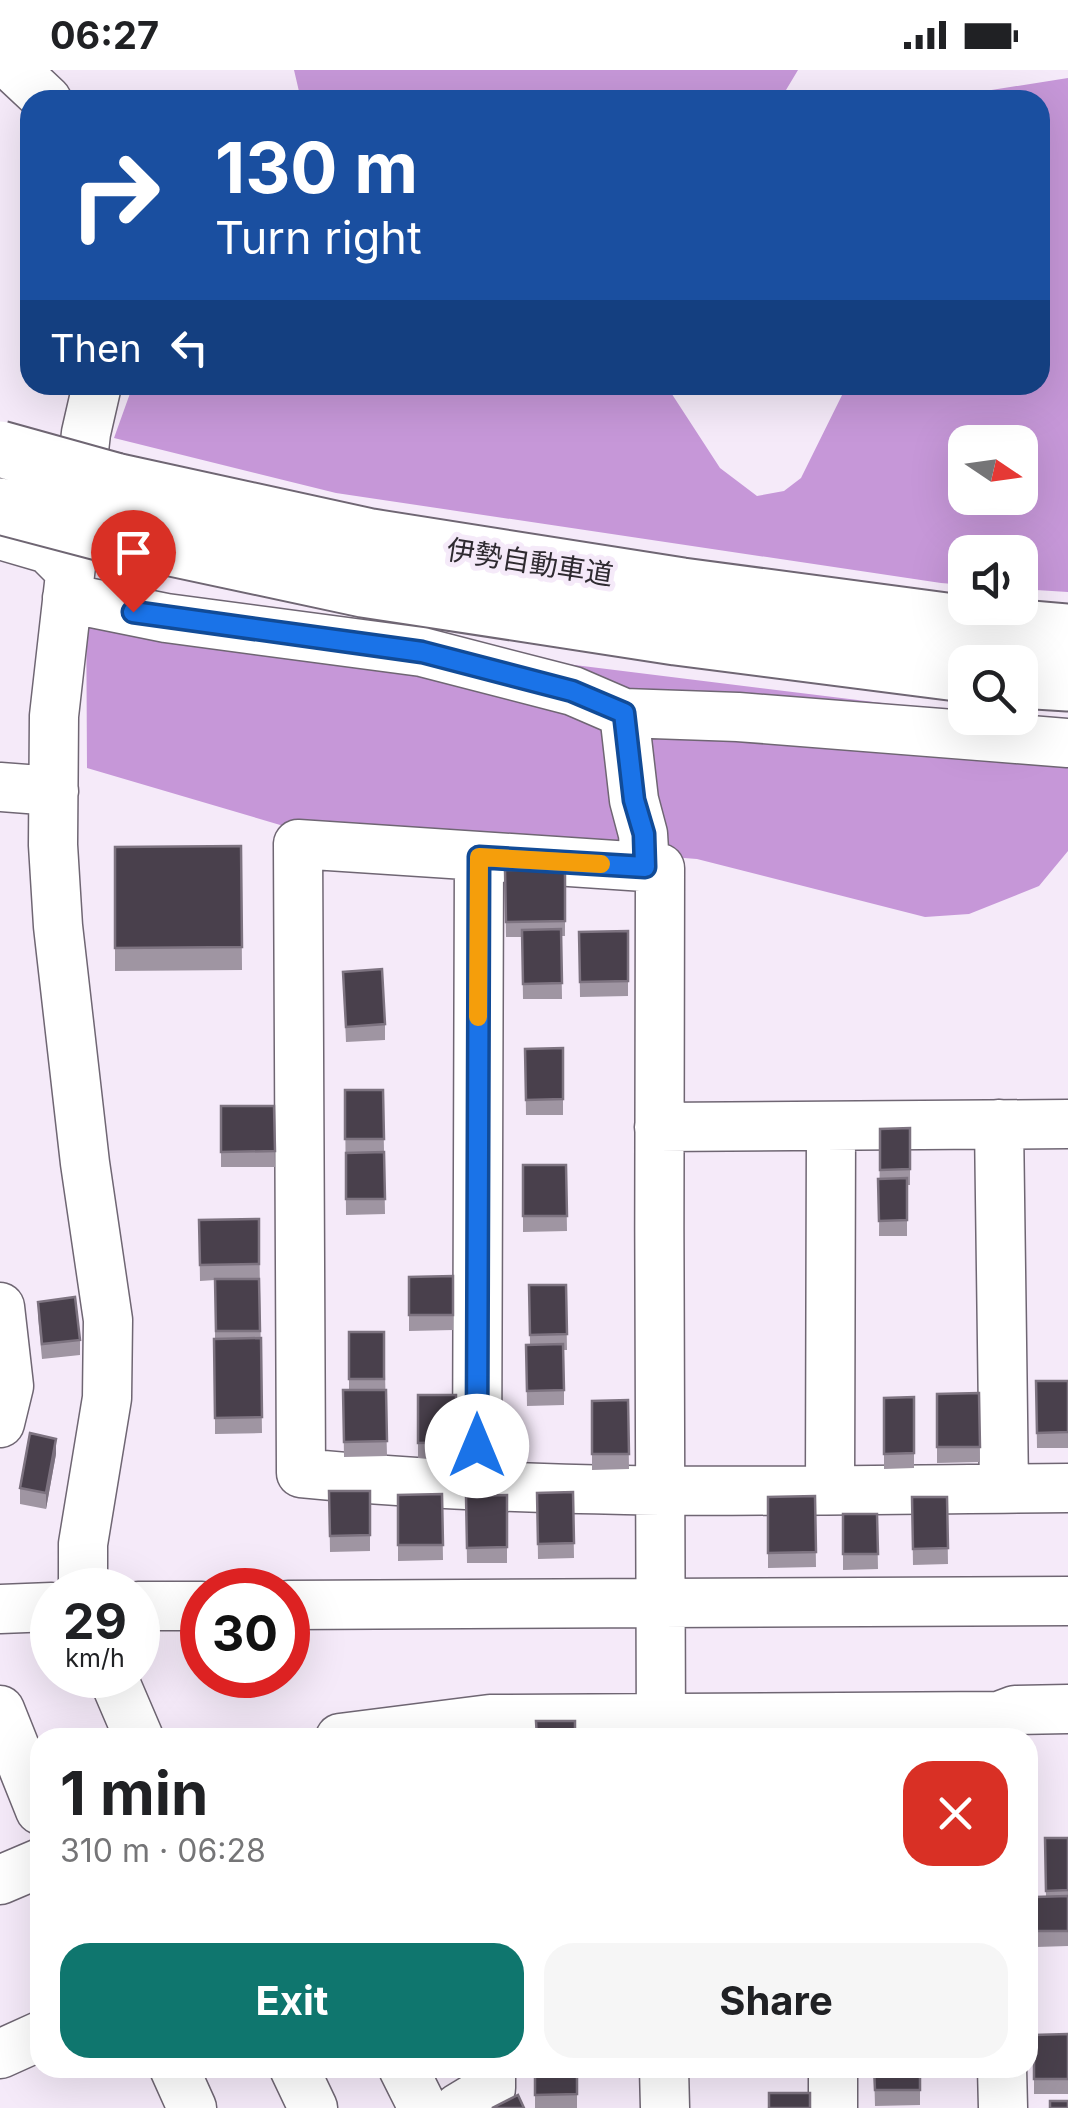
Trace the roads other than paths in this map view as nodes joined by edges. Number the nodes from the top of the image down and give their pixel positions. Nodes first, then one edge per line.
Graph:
1 (15, 70) edge
2 (36, 90) edge
3 (94, 395) edge
4 (0, 448) edge
5 (0, 506) edge
6 (0, 535) edge
7 (81, 568) junction
8 (1068, 632) edge
9 (948, 672) edge
10 (1038, 681) edge
11 (1068, 683) edge
12 (624, 713) junction
13 (1068, 742) edge
14 (0, 787) edge
15 (54, 791) junction
16 (479, 857) junction
17 (645, 867) junction
18 (999, 1124) junction
19 (1068, 1124) edge
20 (659, 1127) junction
21 (830, 1127) junction
22 (0, 1307) edge
23 (0, 1422) edge
24 (477, 1485) junction
25 (1004, 1488) junction
26 (1068, 1488) edge
27 (661, 1490) junction
28 (830, 1490) junction
29 (83, 1568) edge
30 (1068, 1601) edge
31 (659, 1604) junction
32 (310, 1605) edge
33 (30, 1608) edge
34 (0, 1610) edge
35 (122, 1698) edge
36 (1068, 1709) edge
37 (0, 1710) edge
38 (661, 1727) edge
39 (832, 1727) edge
40 (1000, 1727) edge
41 (135, 1728) edge
42 (490, 1728) edge
43 (30, 1785) edge
44 (30, 1866) edge
45 (0, 1880) edge
46 (30, 2040) edge
47 (0, 2054) edge
48 (178, 2078) edge
49 (299, 2078) edge
50 (408, 2078) edge
51 (491, 2078) edge
52 (664, 2078) edge
53 (833, 2078) edge
54 (1002, 2078) edge
55 (192, 2108) edge
56 (313, 2108) edge
57 (424, 2108) edge
58 (458, 2108) edge
59 (664, 2108) edge
60 (833, 2108) edge
61 (1002, 2108) edge

1 - 2 street
3 - 7 street
4 - 8 highway, 伊勢自動車道, bridge
5 - 7 highway, 伊勢自動車道, bridge
6 - 7 street
7 - 9 highway, 伊勢自動車道
7 - 12 street
7 - 15 street
10 - 11 highway
12 - 13 street
12 - 17 street
14 - 15 street
15 - 29 street
16 - 17 street
16 - 24 street
16 - 24 street
17 - 20 street
18 - 19 street
18 - 21 street
18 - 25 street
20 - 21 street
20 - 27 street
21 - 28 street
22 - 23 street
24 - 27 street
25 - 26 street
25 - 28 street
27 - 28 street
27 - 31 street
30 - 31 street
31 - 32 street
31 - 38 street
33 - 34 street
35 - 41 street
36 - 40 street
37 - 43 street
38 - 39 street
38 - 42 street
39 - 40 street
44 - 45 street
46 - 47 street
48 - 55 street
49 - 56 street
50 - 57 street
51 - 58 street
52 - 59 street
53 - 60 street
54 - 61 street

